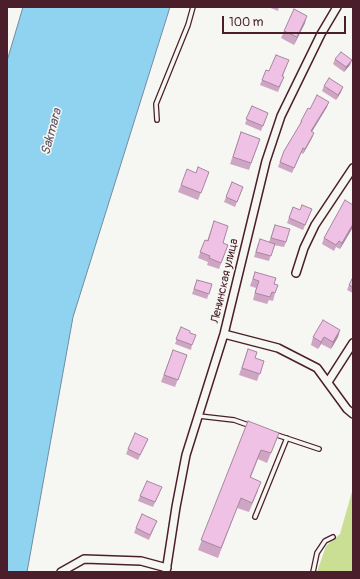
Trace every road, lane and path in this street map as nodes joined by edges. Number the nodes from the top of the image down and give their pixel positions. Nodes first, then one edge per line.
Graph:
1 (193, 7) edge
2 (337, 7) edge
3 (157, 120) dead end
4 (353, 168) edge
5 (296, 273) dead end
6 (224, 334) junction
7 (353, 343) edge
8 (328, 382) junction
9 (353, 414) edge
10 (198, 416) junction
11 (254, 427) edge
12 (267, 431) edge
13 (287, 438) junction
14 (319, 449) dead end
15 (255, 517) dead end
16 (333, 537) dead end
17 (167, 570) edge
18 (61, 572) edge
19 (313, 572) edge

1 - 3 lane
2 - 6 street, Ленинская улица
4 - 5 street
6 - 8 street
6 - 10 street, Ленинская улица
7 - 8 street
8 - 9 street
10 - 11 lane
10 - 17 street, Ленинская улица
12 - 13 lane
13 - 14 lane
13 - 15 lane
16 - 19 lane
17 - 18 street

